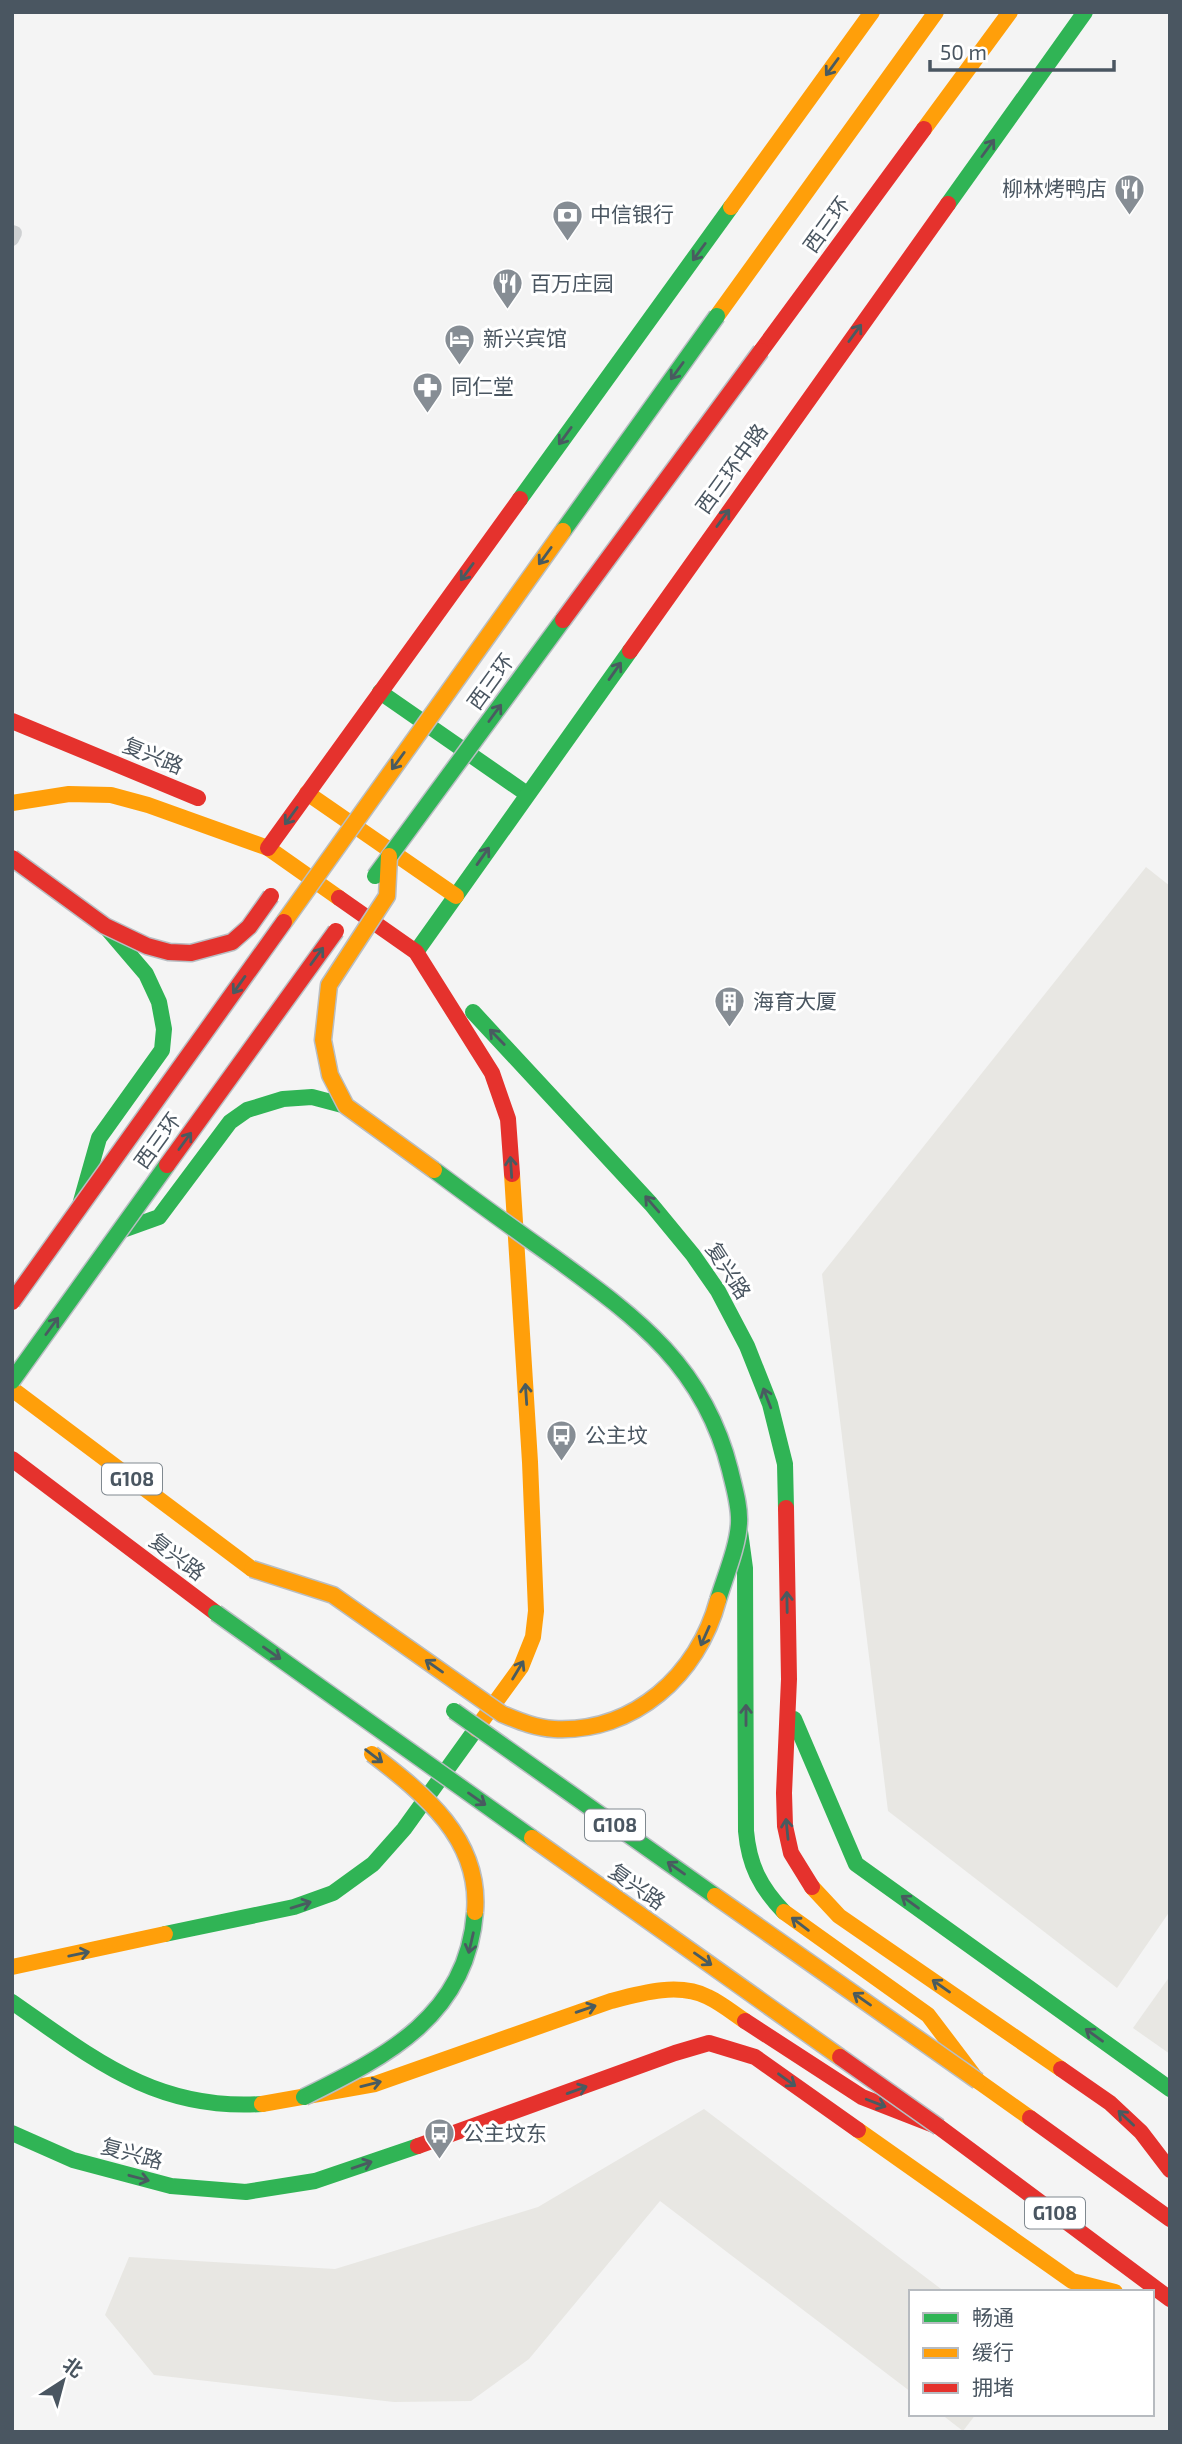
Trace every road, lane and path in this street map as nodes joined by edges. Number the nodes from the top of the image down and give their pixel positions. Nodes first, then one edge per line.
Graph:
1 (873, 12) edge
2 (936, 12) edge
3 (1010, 12) edge
4 (1085, 12) edge
5 (12, 232) edge
6 (12, 239) edge
7 (380, 692) junction
8 (12, 721) edge
9 (307, 793) junction
10 (527, 794) junction
11 (12, 803) edge
12 (349, 830) junction
13 (268, 848) junction
14 (389, 856) junction
15 (12, 858) edge
16 (456, 896) junction
17 (105, 926) junction
18 (416, 952) junction
19 (346, 1106) junction
20 (78, 1210) junction
21 (120, 1231) junction
22 (12, 1302) edge
23 (12, 1381) edge
24 (12, 1389) edge
25 (12, 1459) edge
26 (738, 1524) junction
27 (252, 1569) junction
28 (298, 1601) dead end
29 (216, 1613) junction
30 (250, 1657) dead end
31 (445, 1705) dead end
32 (789, 1710) junction
33 (360, 1746) dead end
34 (12, 1967) edge
35 (12, 2002) edge
36 (978, 2081) junction
37 (1170, 2089) edge
38 (304, 2097) junction
39 (939, 2127) junction
40 (12, 2133) edge
41 (1170, 2170) edge
42 (1170, 2219) edge
43 (1107, 2290) edge
44 (1170, 2299) edge

1 -> 7 main road
2 -> 12 main road, 西三环, bridge
14 -> 3 main road, 西三环, bridge
10 -> 4 main road, 西三环中路
5 - 6 lane
7 - 9 main road
7 - 10 main road
8 - 13 main road, 复兴路
9 -> 13 main road
9 - 16 main road
16 -> 10 main road, 西三环中路
11 - 13 main road
12 - 17 main road, bridge
12 -> 20 main road, 西三环, bridge
13 - 18 main road, 复兴路
14 - 19 main road, bridge
21 -> 14 main road, 西三环, bridge
15 - 17 main road, bridge
16 - 18 main road, 西三环中路
17 - 20 main road, bridge
32 -> 18 main road, 复兴路
34 -> 18 main road
19 - 21 main road
19 - 26 main road, bridge
20 - 22 main road, 西三环, bridge
23 -> 21 main road, 西三环, bridge
24 - 27 main road, 复兴路 / G108
25 - 29 main road, 复兴路 / G108
26 -> 27 main road, bridge
36 -> 26 main road, bridge
27 - 28 main road, 复兴路 / G108, bridge
29 - 30 main road, bridge
29 -> 39 main road, 复兴路 / G108, bridge
36 -> 31 main road, 复兴路 / G108, bridge
37 -> 32 main road, 复兴路
41 -> 32 main road, 复兴路
33 -> 38 main road, bridge
35 - 38 main road
36 - 42 main road, 复兴路 / G108
38 -> 39 main road, bridge
39 - 44 main road, 复兴路 / G108
40 -> 43 main road, 复兴路

